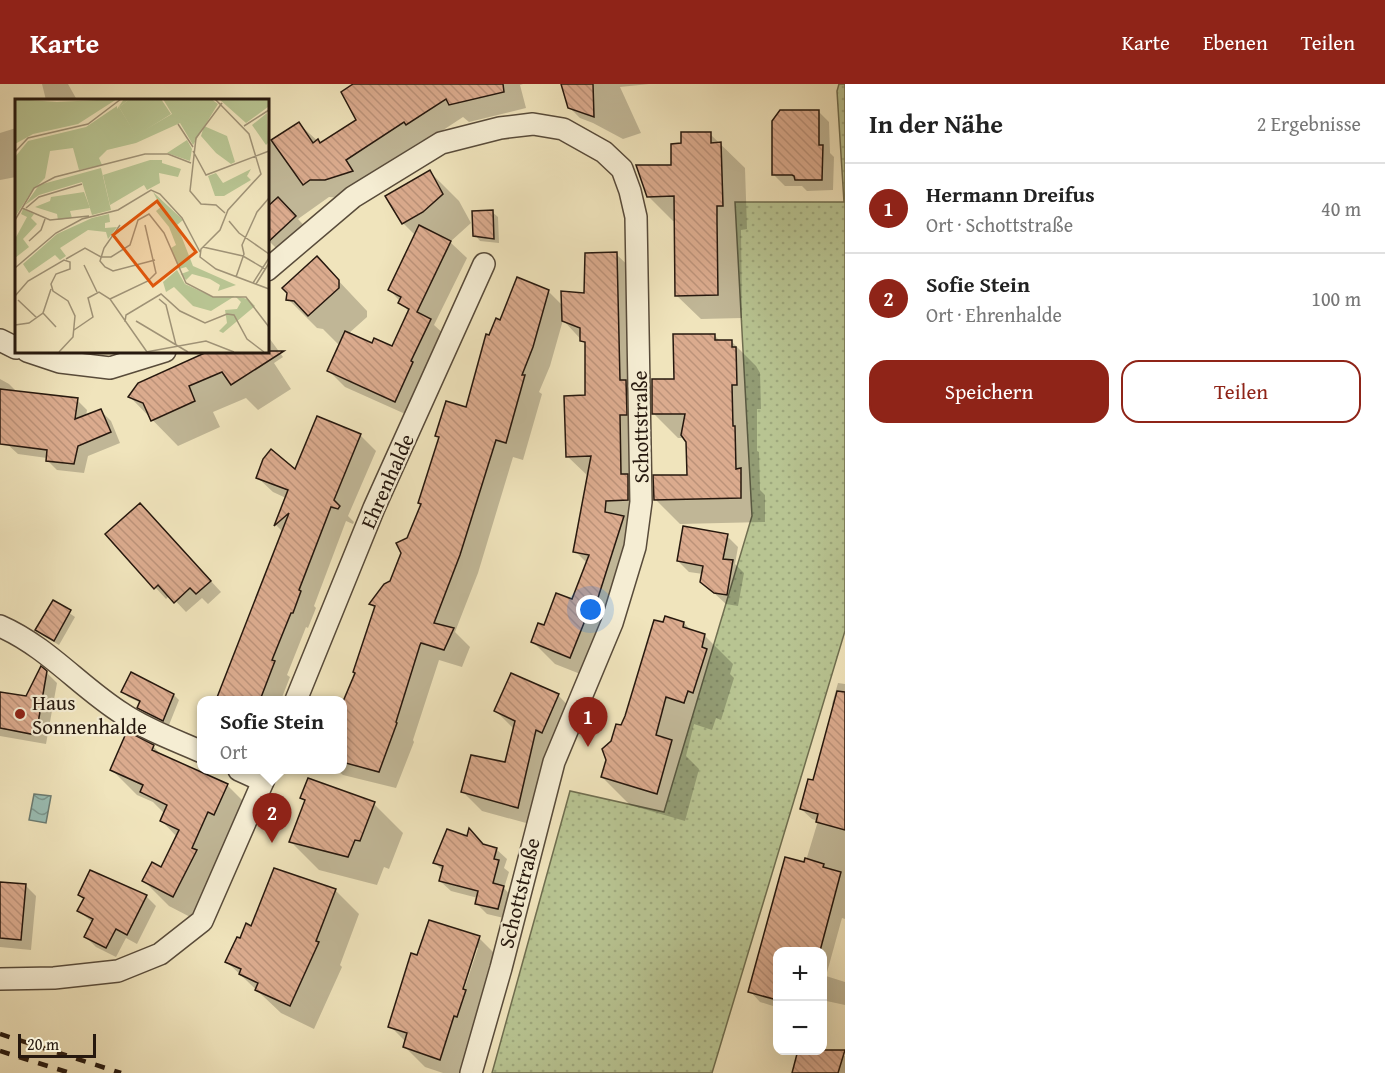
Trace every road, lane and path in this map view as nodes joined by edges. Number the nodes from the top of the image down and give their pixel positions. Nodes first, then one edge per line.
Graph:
1 (484, 264) dead end
2 (268, 269) edge
3 (0, 340) edge
4 (15, 348) edge
5 (30, 352) edge
6 (162, 352) edge
7 (0, 626) edge
8 (298, 696) edge
9 (197, 750) edge
10 (266, 775) edge
11 (0, 979) edge
12 (471, 1073) edge

1 - 8 street, Ehrenhalde
2 - 12 street, Schottstraße
3 - 4 street
5 - 6 street
7 - 9 street
10 - 11 street

